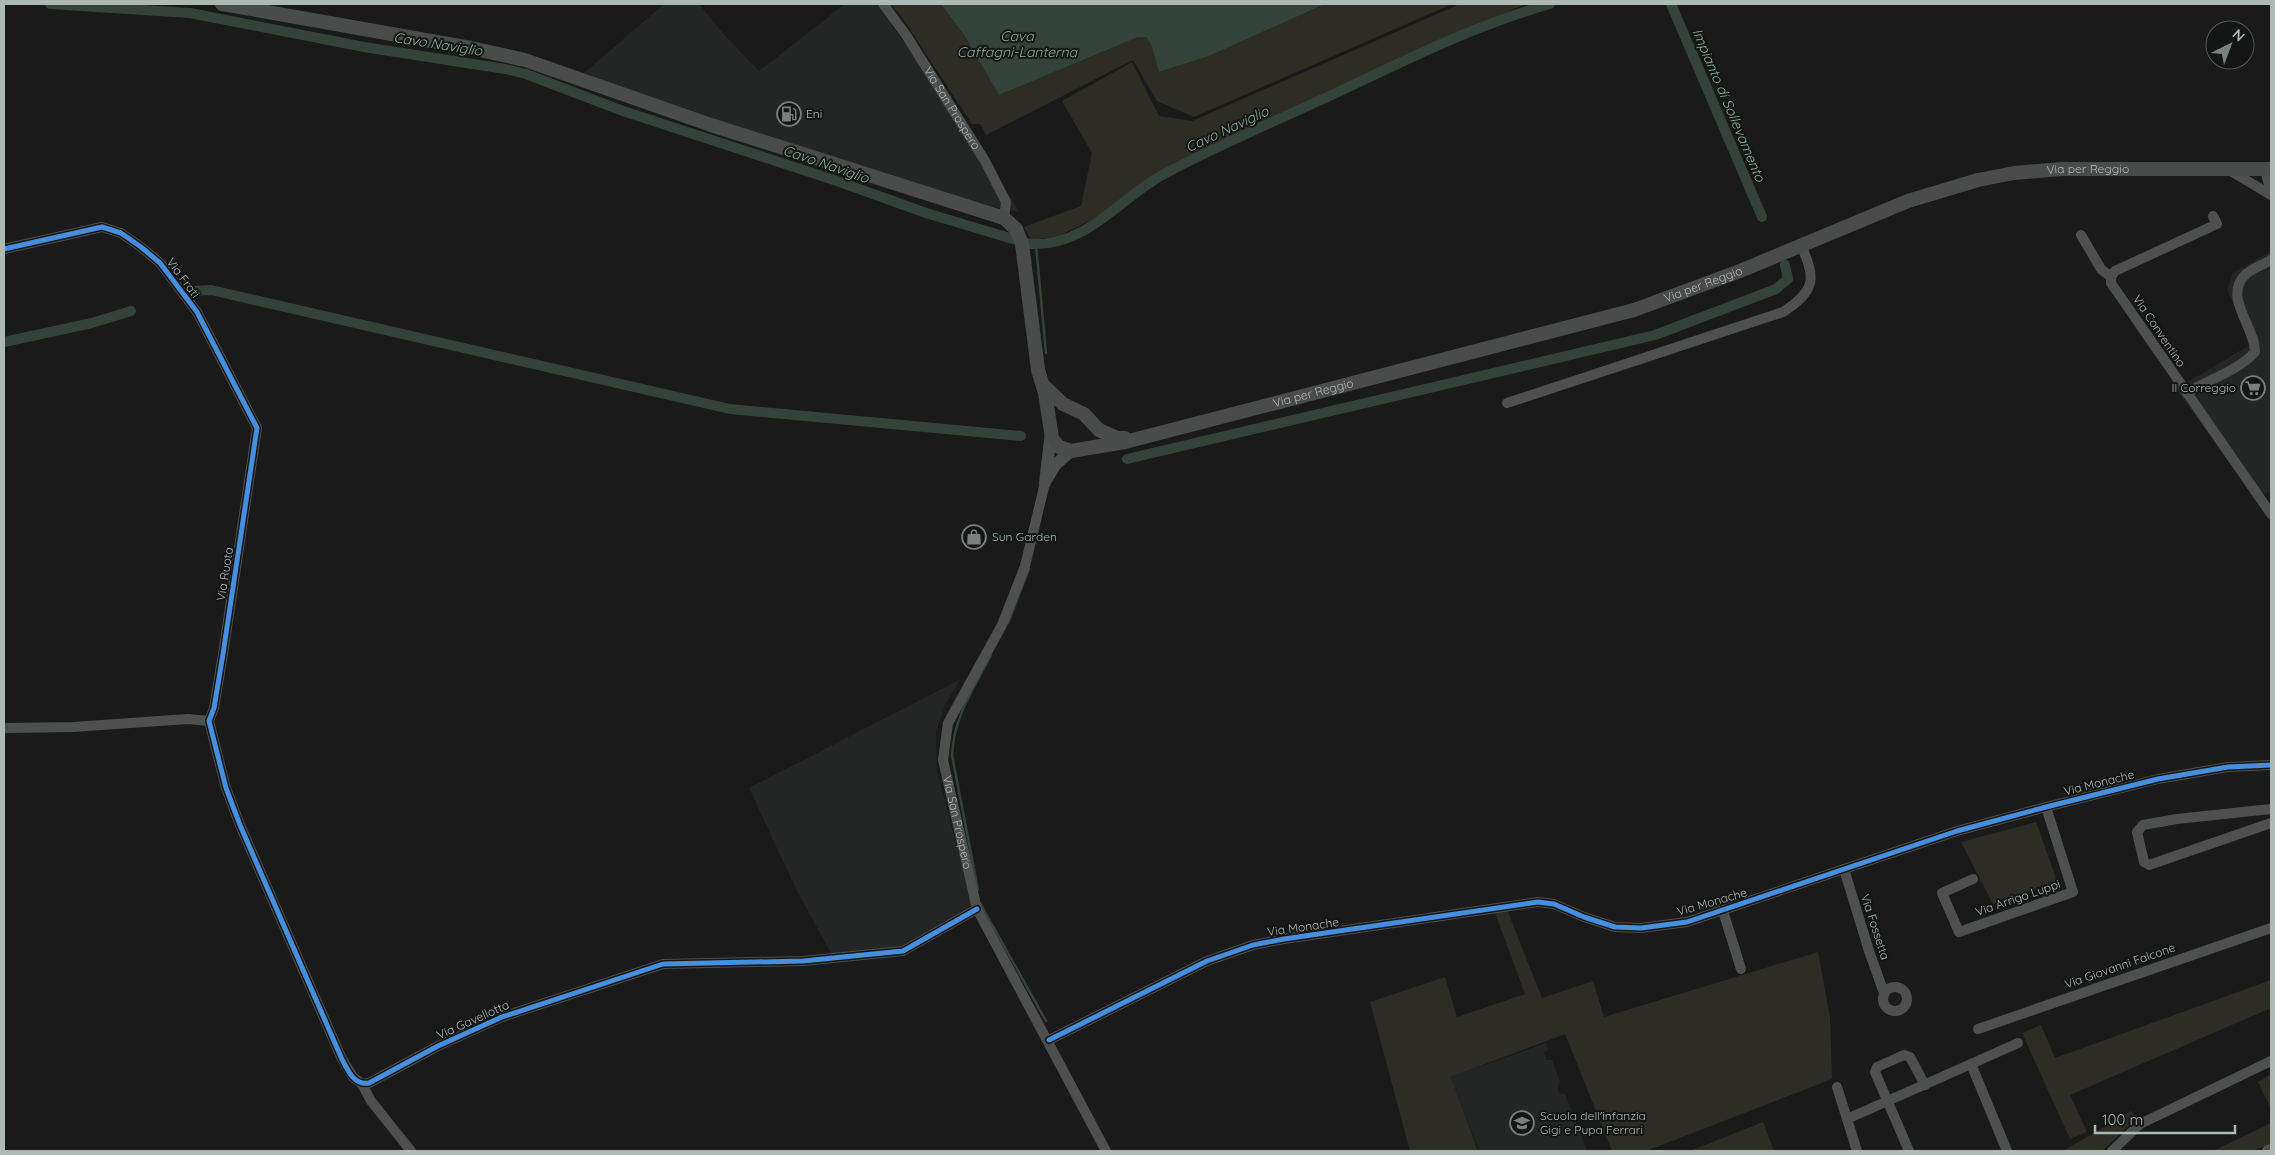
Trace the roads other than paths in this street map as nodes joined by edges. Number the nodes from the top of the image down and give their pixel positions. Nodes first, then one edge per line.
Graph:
1 (222, 4) edge
2 (883, 4) edge
3 (2268, 169) edge
4 (2229, 170) junction
5 (2271, 194) edge
6 (2213, 216) dead end
7 (1004, 218) junction
8 (2081, 235) dead end
9 (1801, 245) junction
10 (4, 248) edge
11 (2271, 260) edge
12 (2111, 277) junction
13 (1042, 385) junction
14 (2187, 394) junction
15 (1507, 403) dead end
16 (1074, 410) junction
17 (1091, 424) junction
18 (257, 428) joint
19 (1051, 428) junction
20 (1135, 438) junction
21 (1075, 450) junction
22 (1045, 483) junction
23 (2271, 514) edge
24 (209, 721) junction
25 (4, 728) edge
26 (2271, 766) edge
27 (2046, 807) junction
28 (2271, 809) edge
29 (2271, 824) edge
30 (1844, 869) junction
31 (1973, 880) dead end
32 (977, 909) junction
33 (1723, 911) junction
34 (2271, 928) edge
35 (1740, 969) dead end
36 (1884, 992) dead end
37 (1978, 1029) dead end
38 (1049, 1040) junction
39 (2018, 1043) dead end
40 (2271, 1061) edge
41 (1971, 1064) junction
42 (362, 1084) junction
43 (1925, 1085) junction
44 (1837, 1087) dead end
45 (1887, 1102) junction
46 (1847, 1119) junction
47 (2271, 1150) edge
48 (411, 1151) edge
49 (1106, 1151) edge
50 (1857, 1151) edge
51 (1909, 1151) edge
52 (2007, 1151) edge
53 (2112, 1151) edge
54 (2268, 1151) edge

1 - 7 main road
2 - 7 street, Via San Prospero
3 - 4 main road, Via per Reggio
3 - 5 street
4 - 5 street
4 - 9 main road, Via per Reggio
6 - 12 street
7 - 13 main road
8 - 12 street, Via Conventino
9 - 15 street
9 - 20 main road, Via per Reggio
10 - 18 street, Via Frati
11 - 14 street
12 - 14 street, Via Conventino
13 - 16 main road, Via per Reggio
13 - 19 main road
14 - 23 street, Via Conventino
16 - 17 main road, Via per Reggio
16 - 19 main road
17 - 20 main road, Via per Reggio
17 - 21 main road
18 - 24 street, Via Ruota
19 - 21 main road
19 - 22 street, Via San Prospero
20 - 21 main road, Via per Reggio
21 - 22 street, Via San Prospero
22 - 32 street, Via San Prospero
24 - 25 street
24 - 42 street
26 - 27 street, Via Monache
27 - 30 street, Via Monache
27 - 31 street, Via Arrigo Luppi
28 - 29 street
30 - 33 street, Via Monache
30 - 36 street, Via Fossetta
32 - 38 street, Via San Prospero
32 - 42 street, Via Gavellotta
33 - 35 street, Via Monache
33 - 38 street, Via Monache
34 - 37 street, Via Giovanni Falcone
38 - 49 street, Via San Prospero
39 - 41 street
40 - 53 street
41 - 43 street
41 - 52 street
42 - 48 street
43 - 45 street
43 - 45 street
44 - 46 street
45 - 46 street
45 - 51 street
46 - 50 street
47 - 54 street

